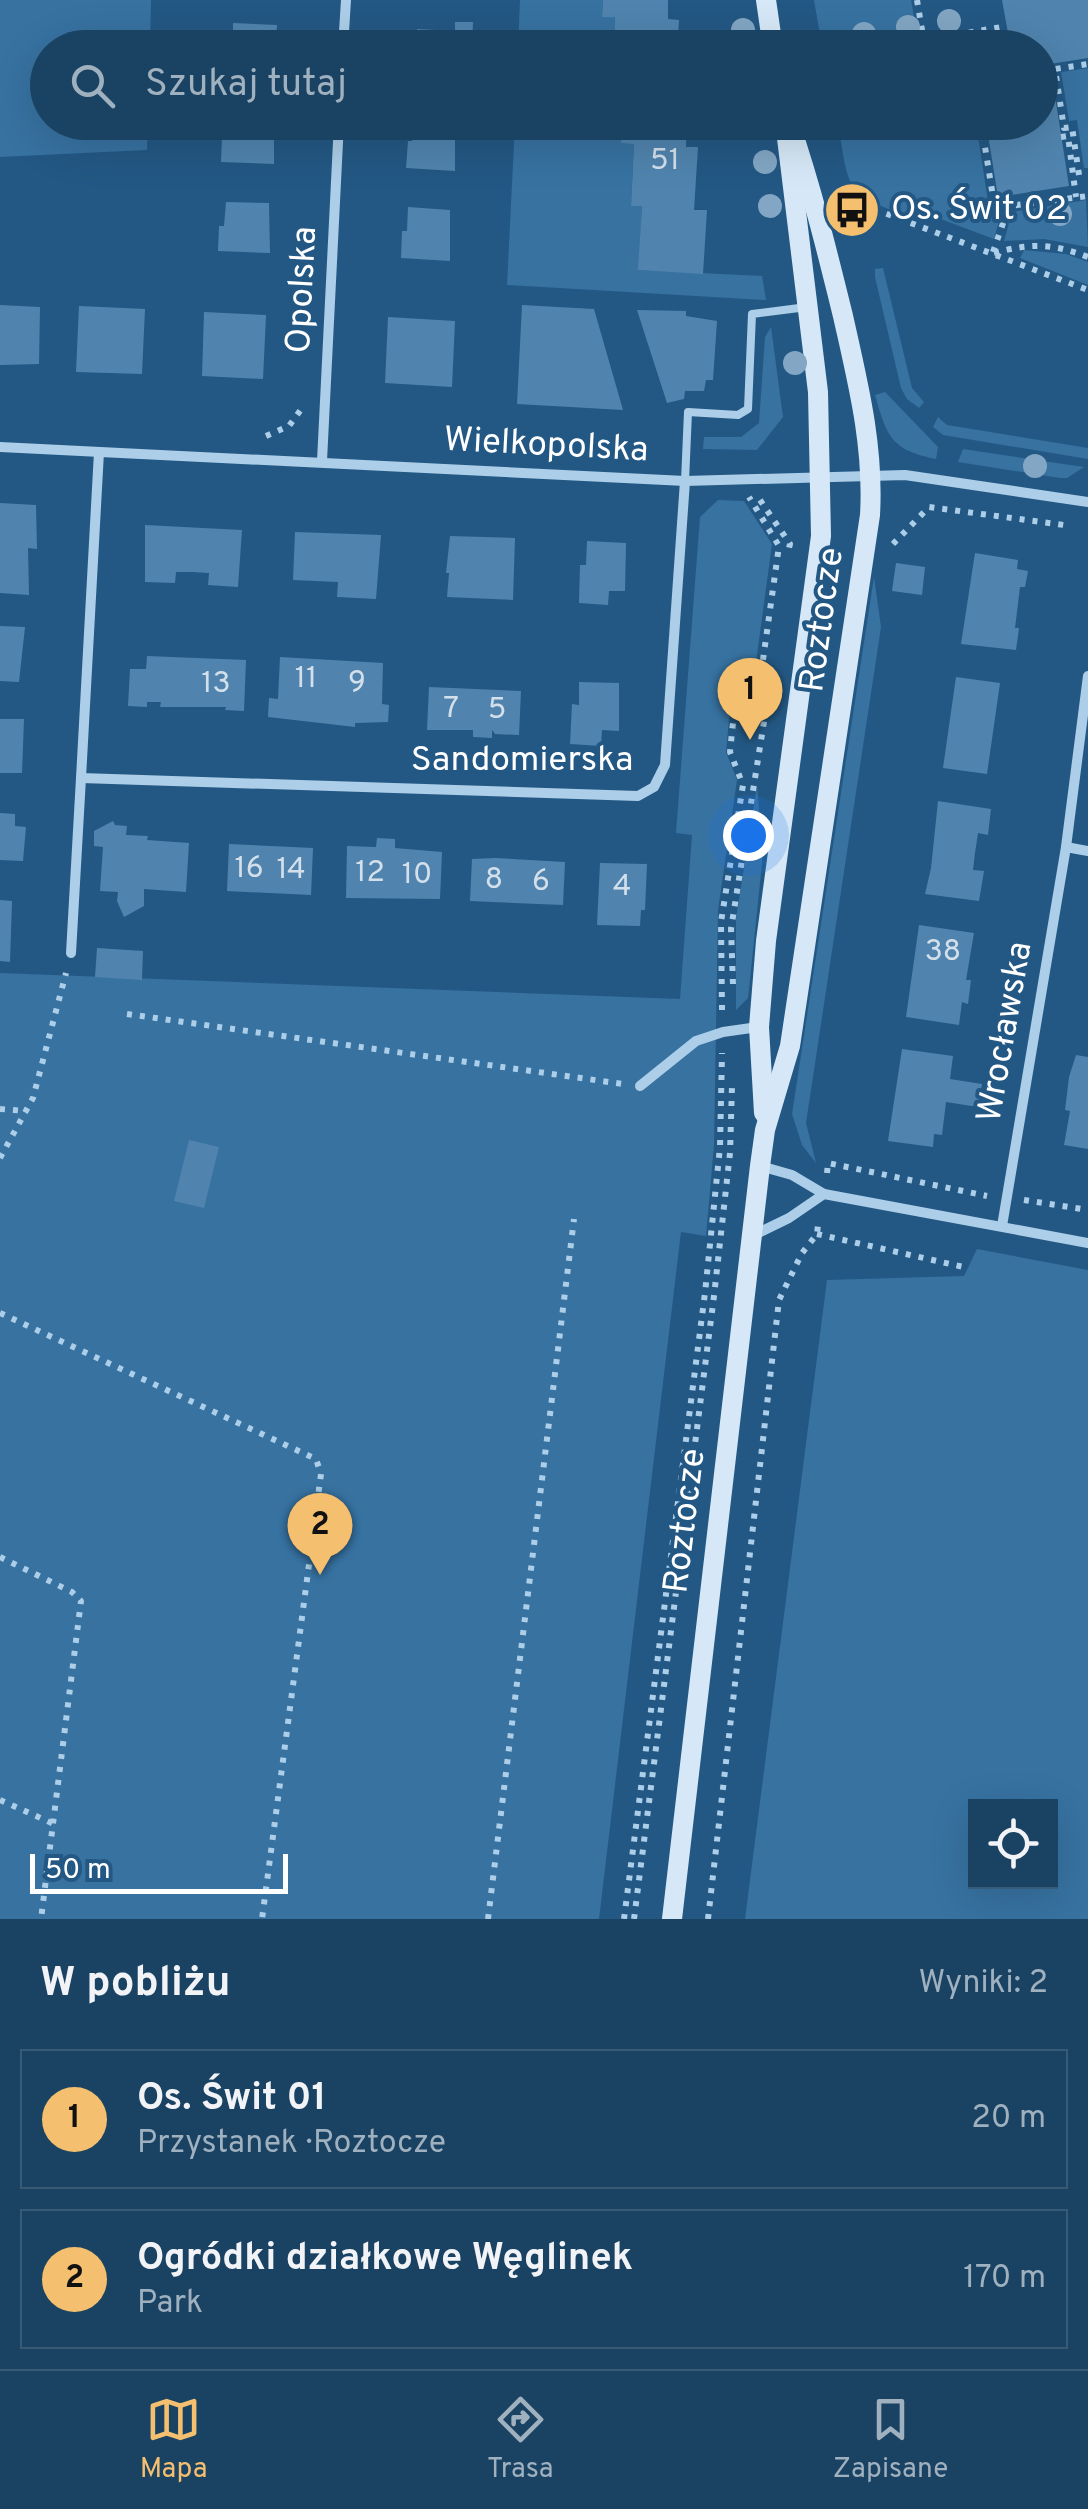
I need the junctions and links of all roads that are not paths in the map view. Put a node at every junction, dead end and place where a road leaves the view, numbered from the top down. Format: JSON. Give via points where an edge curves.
{"nodes":[{"id":1,"x":346,"y":0,"type":"edge"},
{"id":2,"x":766,"y":0,"type":"edge"},
{"id":3,"x":344,"y":30,"type":"edge"},
{"id":4,"x":770,"y":30,"type":"edge"},
{"id":5,"x":338,"y":140,"type":"edge"},
{"id":6,"x":789,"y":140,"type":"edge"},
{"id":7,"x":793,"y":140,"type":"edge"},
{"id":8,"x":808,"y":306,"type":"junction"},
{"id":9,"x":0,"y":448,"type":"edge"},
{"id":10,"x":98,"y":452,"type":"junction"},
{"id":11,"x":322,"y":460,"type":"junction"},
{"id":12,"x":870,"y":474,"type":"junction"},
{"id":13,"x":821,"y":478,"type":"junction"},
{"id":14,"x":685,"y":480,"type":"junction"},
{"id":15,"x":1088,"y":502,"type":"edge"},
{"id":16,"x":1088,"y":676,"type":"edge"},
{"id":17,"x":80,"y":778,"type":"junction"},
{"id":18,"x":1066,"y":847,"type":"junction"},
{"id":19,"x":1088,"y":850,"type":"edge"},
{"id":20,"x":71,"y":953,"type":"road end"},
{"id":21,"x":759,"y":1027,"type":"junction"},
{"id":22,"x":640,"y":1086,"type":"road end"},
{"id":23,"x":766,"y":1130,"type":"junction"},
{"id":24,"x":760,"y":1166,"type":"junction"},
{"id":25,"x":824,"y":1194,"type":"junction"},
{"id":26,"x":1002,"y":1226,"type":"junction"},
{"id":27,"x":752,"y":1236,"type":"junction"},
{"id":28,"x":1088,"y":1243,"type":"edge"},
{"id":29,"x":672,"y":1919,"type":"edge"}],
"edges":[{"from":1,"to":3,"type":"street"},
{"from":2,"to":4,"type":"street"},
{"from":5,"to":11,"type":"street","name":"Opolska"},
{"from":6,"to":8,"type":"street","name":"Roztocze"},
{"from":7,"to":12,"type":"street","name":"Roztocze","via":[[855,368]]},
{"from":8,"to":13,"type":"street","name":"Roztocze"},
{"from":8,"to":14,"type":"lane","via":[[752,314],[748,409],[738,415],[688,412]]},
{"from":9,"to":10,"type":"street","name":"Wielkopolska"},
{"from":10,"to":11,"type":"street","name":"Wielkopolska"},
{"from":10,"to":17,"type":"street"},
{"from":11,"to":14,"type":"street","name":"Wielkopolska"},
{"from":12,"to":13,"type":"street","name":"Wielkopolska"},
{"from":12,"to":15,"type":"street","name":"Wielkopolska"},
{"from":12,"to":23,"type":"street","name":"Roztocze","via":[[869,534],[790,1046]]},
{"from":13,"to":14,"type":"street","name":"Wielkopolska"},
{"from":13,"to":21,"type":"street","name":"Roztocze","via":[[819,558],[774,867]]},
{"from":14,"to":17,"type":"street","name":"Sandomierska","via":[[665,765],[654,786],[638,796]]},
{"from":16,"to":18,"type":"street","name":"Wrocławska"},
{"from":17,"to":20,"type":"street"},
{"from":18,"to":19,"type":"street"},
{"from":18,"to":26,"type":"street","name":"Wrocławska"},
{"from":21,"to":22,"type":"street","via":[[696,1042]]},
{"from":21,"to":23,"type":"street","name":"Roztocze"},
{"from":23,"to":24,"type":"street","name":"Roztocze"},
{"from":24,"to":25,"type":"street"},
{"from":24,"to":27,"type":"street","name":"Roztocze"},
{"from":25,"to":26,"type":"street"},
{"from":25,"to":27,"type":"street"},
{"from":26,"to":28,"type":"street"},
{"from":27,"to":29,"type":"street","name":"Roztocze"}]}
